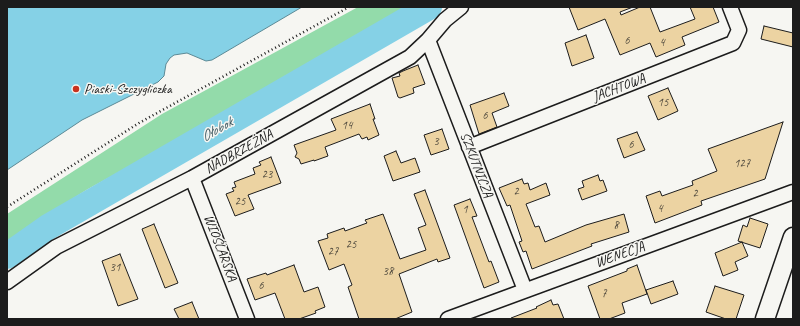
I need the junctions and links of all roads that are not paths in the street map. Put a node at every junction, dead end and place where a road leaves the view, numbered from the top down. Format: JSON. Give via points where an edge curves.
{"nodes":[{"id":1,"x":461,"y":7,"type":"edge"},
{"id":2,"x":730,"y":7,"type":"edge"},
{"id":3,"x":428,"y":40,"type":"junction"},
{"id":4,"x":469,"y":147,"type":"junction"},
{"id":5,"x":192,"y":178,"type":"junction"},
{"id":6,"x":793,"y":192,"type":"edge"},
{"id":7,"x":793,"y":237,"type":"edge"},
{"id":8,"x":7,"y":282,"type":"edge"},
{"id":9,"x":525,"y":290,"type":"junction"},
{"id":10,"x":247,"y":319,"type":"edge"},
{"id":11,"x":448,"y":319,"type":"edge"},
{"id":12,"x":765,"y":319,"type":"edge"}],
"edges":[{"from":1,"to":3,"type":"street","name":"NADBRZEŻNA","via":[[445,20]]},
{"from":2,"to":4,"type":"street","name":"JACHTOWA","via":[[739,30],[733,43]]},
{"from":3,"to":4,"type":"street","name":"SZKUTNICZA"},
{"from":3,"to":5,"type":"street","name":"NADBRZEŻNA","via":[[410,57]]},
{"from":4,"to":9,"type":"street","name":"SZKUTNICZA"},
{"from":5,"to":8,"type":"street","name":"NADBRZEŻNA","via":[[56,246]]},
{"from":5,"to":10,"type":"street","name":"WIOŚLARSKA"},
{"from":6,"to":9,"type":"street","name":"WENECJA"},
{"from":7,"to":12,"type":"street"},
{"from":9,"to":11,"type":"street","name":"WENECJA"}]}
